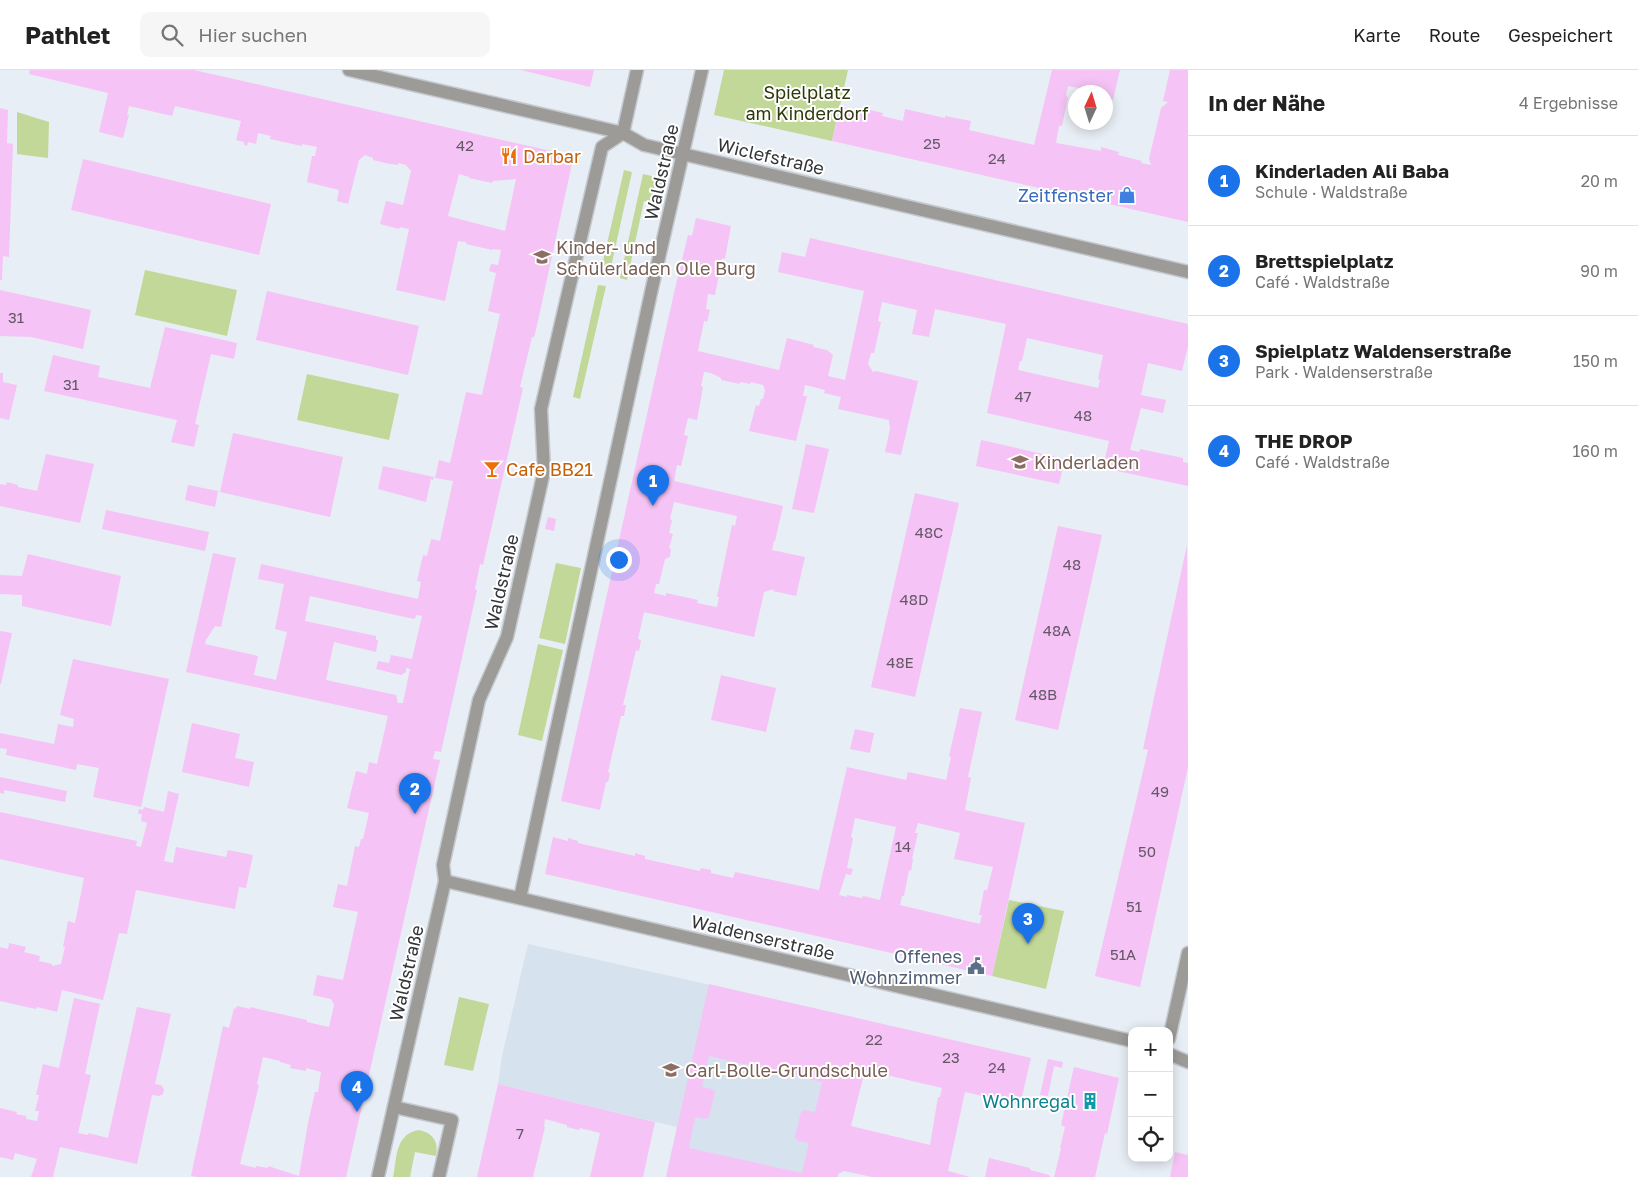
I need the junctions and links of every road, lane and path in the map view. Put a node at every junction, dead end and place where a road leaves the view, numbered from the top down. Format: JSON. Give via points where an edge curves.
{"nodes":[{"id":1,"x":349,"y":70,"type":"edge"},
{"id":2,"x":637,"y":70,"type":"edge"},
{"id":3,"x":702,"y":70,"type":"edge"},
{"id":4,"x":623,"y":133,"type":"junction"},
{"id":5,"x":682,"y":154,"type":"junction"},
{"id":6,"x":1188,"y":272,"type":"edge"},
{"id":7,"x":445,"y":881,"type":"junction"},
{"id":8,"x":520,"y":898,"type":"junction"},
{"id":9,"x":1188,"y":954,"type":"edge"},
{"id":10,"x":1172,"y":1027,"type":"edge"},
{"id":11,"x":1128,"y":1040,"type":"edge"},
{"id":12,"x":1173,"y":1056,"type":"edge"},
{"id":13,"x":1188,"y":1062,"type":"edge"},
{"id":14,"x":394,"y":1107,"type":"junction"},
{"id":15,"x":378,"y":1177,"type":"edge"},
{"id":16,"x":439,"y":1177,"type":"edge"}],
"edges":[{"from":1,"to":4,"type":"street","name":"Wiclefstraße"},
{"from":2,"to":4,"type":"street"},
{"from":3,"to":5,"type":"street","name":"Waldstraße"},
{"from":4,"to":5,"type":"street","name":"Wiclefstraße","via":[[644,145]]},
{"from":4,"to":7,"type":"street","name":"Waldstraße","via":[[602,147],[582,231],[541,409],[544,471],[507,636],[479,700],[442,865]]},
{"from":5,"to":6,"type":"street","name":"Wiclefstraße"},
{"from":5,"to":8,"type":"street","name":"Waldstraße"},
{"from":7,"to":8,"type":"street","name":"Waldenserstraße"},
{"from":7,"to":14,"type":"street","name":"Waldstraße"},
{"from":8,"to":11,"type":"street","name":"Waldenserstraße"},
{"from":9,"to":10,"type":"street"},
{"from":12,"to":13,"type":"street"},
{"from":14,"to":15,"type":"street","name":"Waldstraße"},
{"from":14,"to":16,"type":"street","via":[[452,1120]]}]}
